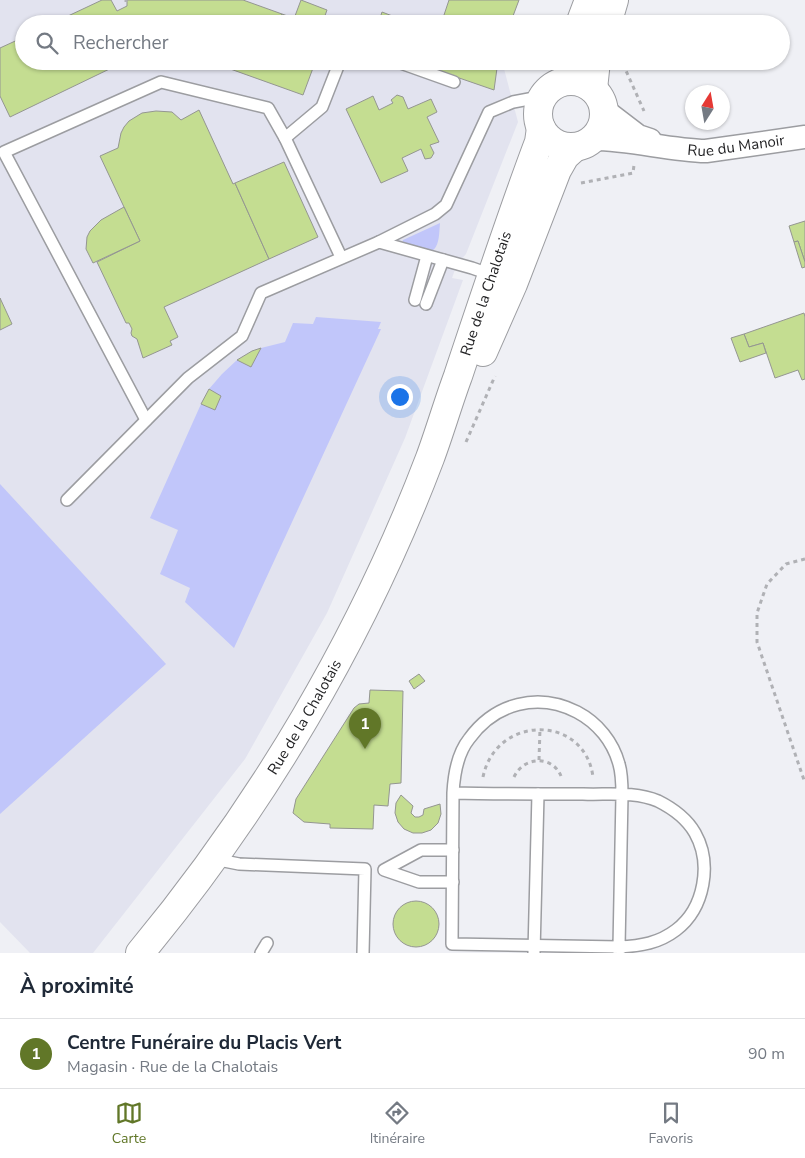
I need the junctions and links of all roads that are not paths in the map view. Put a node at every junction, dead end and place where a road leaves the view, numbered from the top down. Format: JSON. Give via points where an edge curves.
{"nodes":[{"id":1,"x":589,"y":0,"type":"edge"},
{"id":2,"x":614,"y":0,"type":"edge"},
{"id":3,"x":583,"y":15,"type":"edge"},
{"id":4,"x":610,"y":15,"type":"edge"},
{"id":5,"x":336,"y":70,"type":"edge"},
{"id":6,"x":420,"y":70,"type":"edge"},
{"id":7,"x":555,"y":70,"type":"edge"},
{"id":8,"x":560,"y":70,"type":"edge"},
{"id":9,"x":597,"y":70,"type":"edge"},
{"id":10,"x":454,"y":82,"type":"dead end"},
{"id":11,"x":599,"y":100,"type":"junction"},
{"id":12,"x":540,"y":117,"type":"junction"},
{"id":13,"x":805,"y":137,"type":"edge"},
{"id":14,"x":285,"y":138,"type":"junction"},
{"id":15,"x":584,"y":143,"type":"junction"},
{"id":16,"x":667,"y":148,"type":"junction"},
{"id":17,"x":2,"y":150,"type":"edge"},
{"id":18,"x":379,"y":242,"type":"junction"},
{"id":19,"x":427,"y":256,"type":"junction"},
{"id":20,"x":340,"y":257,"type":"junction"},
{"id":21,"x":443,"y":260,"type":"junction"},
{"id":22,"x":492,"y":275,"type":"junction"},
{"id":23,"x":146,"y":420,"type":"junction"},
{"id":24,"x":430,"y":458,"type":"junction"},
{"id":25,"x":67,"y":500,"type":"dead end"},
{"id":26,"x":453,"y":793,"type":"junction"},
{"id":27,"x":538,"y":794,"type":"junction"},
{"id":28,"x":622,"y":795,"type":"junction"},
{"id":29,"x":453,"y":850,"type":"junction"},
{"id":30,"x":214,"y":859,"type":"junction"},
{"id":31,"x":365,"y":869,"type":"junction"},
{"id":32,"x":384,"y":870,"type":"junction"},
{"id":33,"x":453,"y":882,"type":"junction"},
{"id":34,"x":267,"y":942,"type":"dead end"},
{"id":35,"x":452,"y":948,"type":"edge"},
{"id":36,"x":534,"y":949,"type":"edge"},
{"id":37,"x":619,"y":950,"type":"edge"},
{"id":38,"x":140,"y":953,"type":"edge"},
{"id":39,"x":261,"y":953,"type":"edge"},
{"id":40,"x":363,"y":953,"type":"edge"}],
"edges":[{"from":1,"to":3,"type":"main road"},
{"from":2,"to":4,"type":"main road"},
{"from":5,"to":14,"type":"lane","via":[[322,106]]},
{"from":6,"to":10,"type":"lane"},
{"from":7,"to":12,"type":"main road","via":[[551,87],[543,95]]},
{"from":8,"to":11,"type":"main road","via":[[572,80],[584,83]]},
{"from":9,"to":11,"type":"main road"},
{"from":11,"to":15,"type":"main road","name":"Rue de la Chalotais","via":[[604,121],[600,131]]},
{"from":11,"to":16,"type":"street","name":"Rue du Manoir","via":[[638,136]]},
{"from":12,"to":15,"type":"main road","via":[[547,137],[555,143],[565,146]]},
{"from":12,"to":18,"type":"lane","via":[[529,99],[489,112],[446,205],[435,214]]},
{"from":12,"to":22,"type":"main road","name":"Rue de la Chalotais","via":[[539,142]]},
{"from":13,"to":16,"type":"street","name":"Rue du Manoir","via":[[721,150]]},
{"from":14,"to":17,"type":"lane","via":[[268,108],[160,82]]},
{"from":14,"to":20,"type":"lane"},
{"from":15,"to":16,"type":"street","name":"Rue du Manoir","via":[[607,139]]},
{"from":15,"to":24,"type":"main road","name":"Rue de la Chalotais","via":[[565,156],[557,170],[510,292],[470,381]]},
{"from":17,"to":23,"type":"lane"},
{"from":18,"to":19,"type":"lane"},
{"from":18,"to":20,"type":"lane"},
{"from":19,"to":21,"type":"lane"},
{"from":19,"to":21,"type":"lane","via":[[421,302]]},
{"from":20,"to":23,"type":"lane","via":[[261,294],[242,336],[188,378]]},
{"from":21,"to":22,"type":"lane"},
{"from":22,"to":24,"type":"main road","name":"Rue de la Chalotais"},
{"from":23,"to":25,"type":"lane"},
{"from":24,"to":30,"type":"main road","name":"Rue de la Chalotais","via":[[387,561],[346,644],[301,724]]},
{"from":26,"to":27,"type":"lane"},
{"from":26,"to":28,"type":"lane","via":[[458,760],[468,739],[497,713],[534,701],[558,704],[585,716],[594,724],[615,753],[622,779]]},
{"from":26,"to":29,"type":"lane"},
{"from":27,"to":28,"type":"lane"},
{"from":27,"to":36,"type":"lane"},
{"from":28,"to":37,"type":"lane"},
{"from":28,"to":37,"type":"lane","via":[[640,795],[658,801],[686,821],[701,846],[704,874],[698,903],[678,929],[660,940]]},
{"from":29,"to":32,"type":"lane","via":[[421,850]]},
{"from":29,"to":33,"type":"lane"},
{"from":30,"to":31,"type":"lane","via":[[238,864]]},
{"from":30,"to":38,"type":"main road","name":"Rue de la Chalotais"},
{"from":31,"to":32,"type":"lane"},
{"from":31,"to":40,"type":"lane"},
{"from":32,"to":33,"type":"lane","via":[[419,882]]},
{"from":33,"to":35,"type":"lane"},
{"from":34,"to":39,"type":"lane"},
{"from":35,"to":36,"type":"lane"},
{"from":36,"to":37,"type":"lane"}]}
